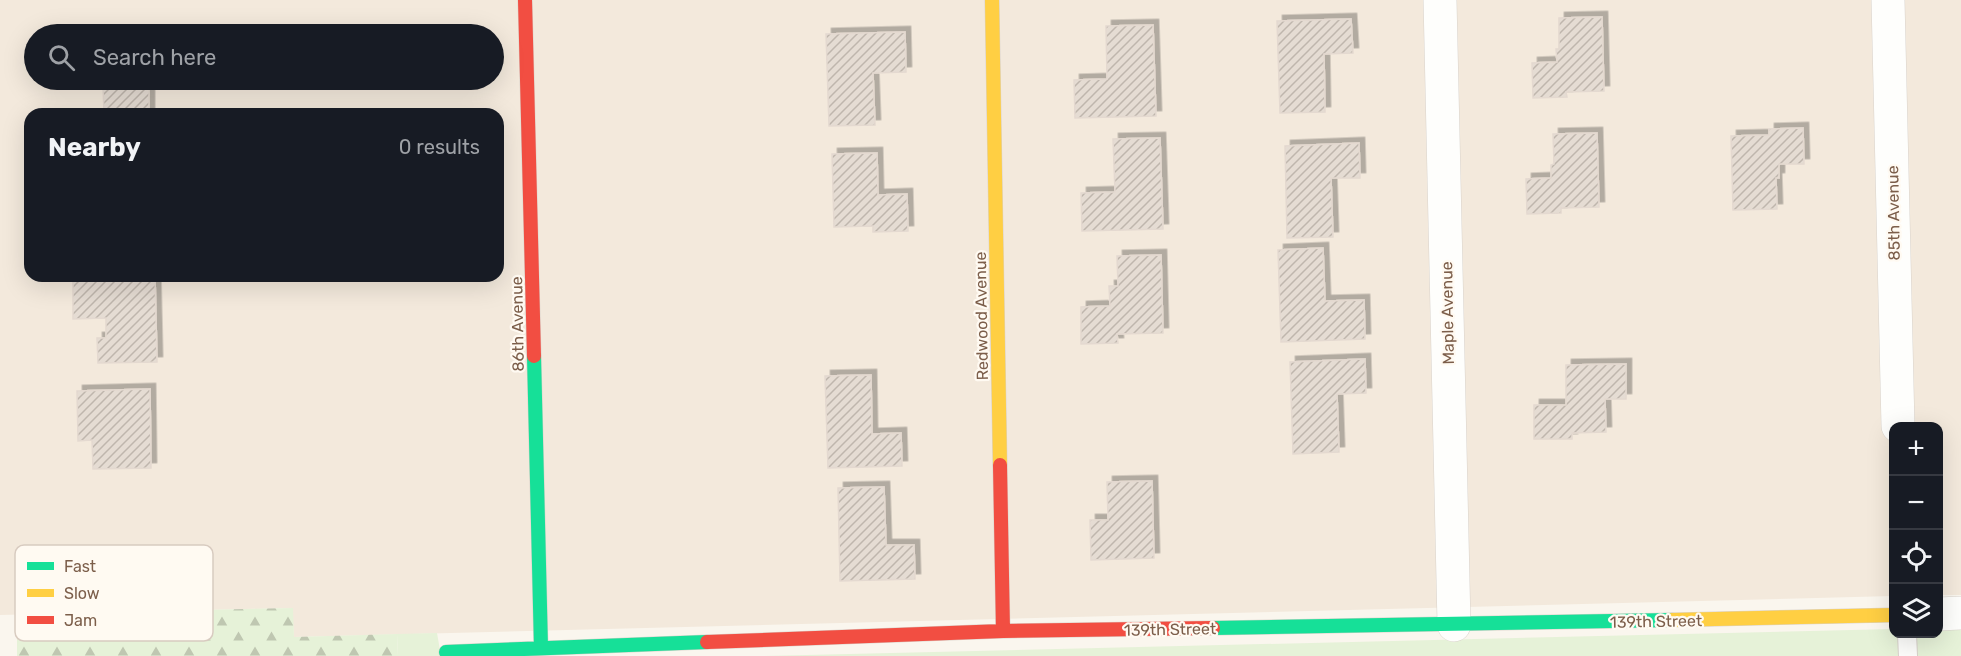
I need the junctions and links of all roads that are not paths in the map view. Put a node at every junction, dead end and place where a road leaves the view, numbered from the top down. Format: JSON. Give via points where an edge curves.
{"nodes":[{"id":1,"x":525,"y":0,"type":"edge"},
{"id":2,"x":992,"y":0,"type":"edge"},
{"id":3,"x":1440,"y":0,"type":"edge"},
{"id":4,"x":1888,"y":0,"type":"edge"},
{"id":5,"x":1898,"y":422,"type":"edge"},
{"id":6,"x":1961,"y":613,"type":"edge"},
{"id":7,"x":1943,"y":614,"type":"edge"},
{"id":8,"x":1889,"y":615,"type":"edge"},
{"id":9,"x":1454,"y":625,"type":"junction"},
{"id":10,"x":1003,"y":631,"type":"junction"},
{"id":11,"x":1907,"y":638,"type":"edge"},
{"id":12,"x":541,"y":648,"type":"junction"},
{"id":13,"x":446,"y":652,"type":"dead end"},
{"id":14,"x":1908,"y":656,"type":"edge"}],
"edges":[{"from":1,"to":12,"type":"street","name":"86th Avenue"},
{"from":2,"to":10,"type":"street","name":"Redwood Avenue"},
{"from":3,"to":9,"type":"street","name":"Maple Avenue"},
{"from":4,"to":5,"type":"street","name":"85th Avenue"},
{"from":6,"to":7,"type":"street"},
{"from":8,"to":9,"type":"street","name":"139th Street"},
{"from":9,"to":10,"type":"street","name":"139th Street"},
{"from":10,"to":12,"type":"street","name":"139th Street"},
{"from":11,"to":14,"type":"lane"},
{"from":12,"to":13,"type":"street","name":"139th Street"}]}
